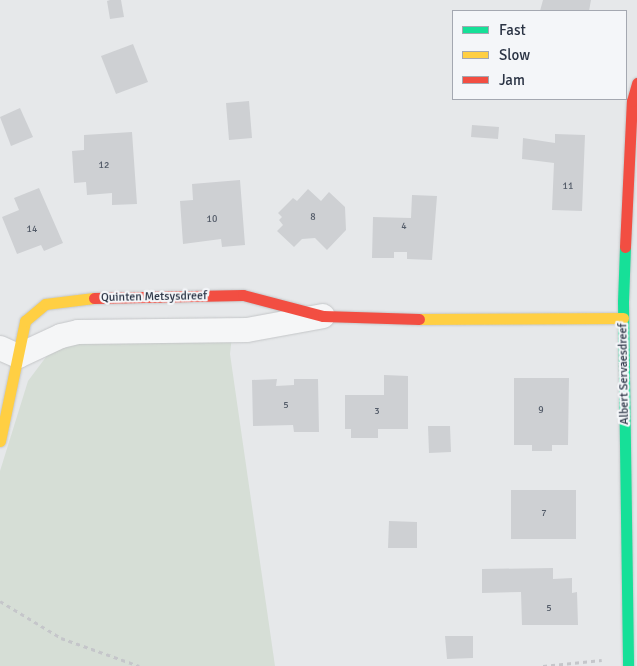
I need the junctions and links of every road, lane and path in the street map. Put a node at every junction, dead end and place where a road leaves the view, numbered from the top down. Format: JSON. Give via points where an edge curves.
{"nodes":[{"id":1,"x":637,"y":83,"type":"edge"},
{"id":2,"x":323,"y":316,"type":"junction"},
{"id":3,"x":623,"y":318,"type":"junction"},
{"id":4,"x":9,"y":352,"type":"edge"},
{"id":5,"x":0,"y":441,"type":"edge"},
{"id":6,"x":0,"y":601,"type":"edge"},
{"id":7,"x":628,"y":661,"type":"edge"},
{"id":8,"x":139,"y":666,"type":"edge"},
{"id":9,"x":543,"y":666,"type":"edge"}],
"edges":[{"from":1,"to":3,"type":"street","name":"Albert Servaesdreef","via":[[632,102]]},
{"from":2,"to":3,"type":"street","name":"Quinten Metsysdreef","via":[[362,320]]},
{"from":2,"to":4,"type":"street","name":"Quinten Metsysdreef","via":[[247,330],[78,332]]},
{"from":2,"to":4,"type":"street","name":"Quinten Metsysdreef","via":[[243,295],[80,298],[45,304],[25,321]]},
{"from":3,"to":7,"type":"street","name":"Albert Servaesdreef"},
{"from":4,"to":5,"type":"street","name":"Quinten Metsysdreef"},
{"from":6,"to":8,"type":"path","via":[[61,638]]},
{"from":7,"to":9,"type":"path"}]}
